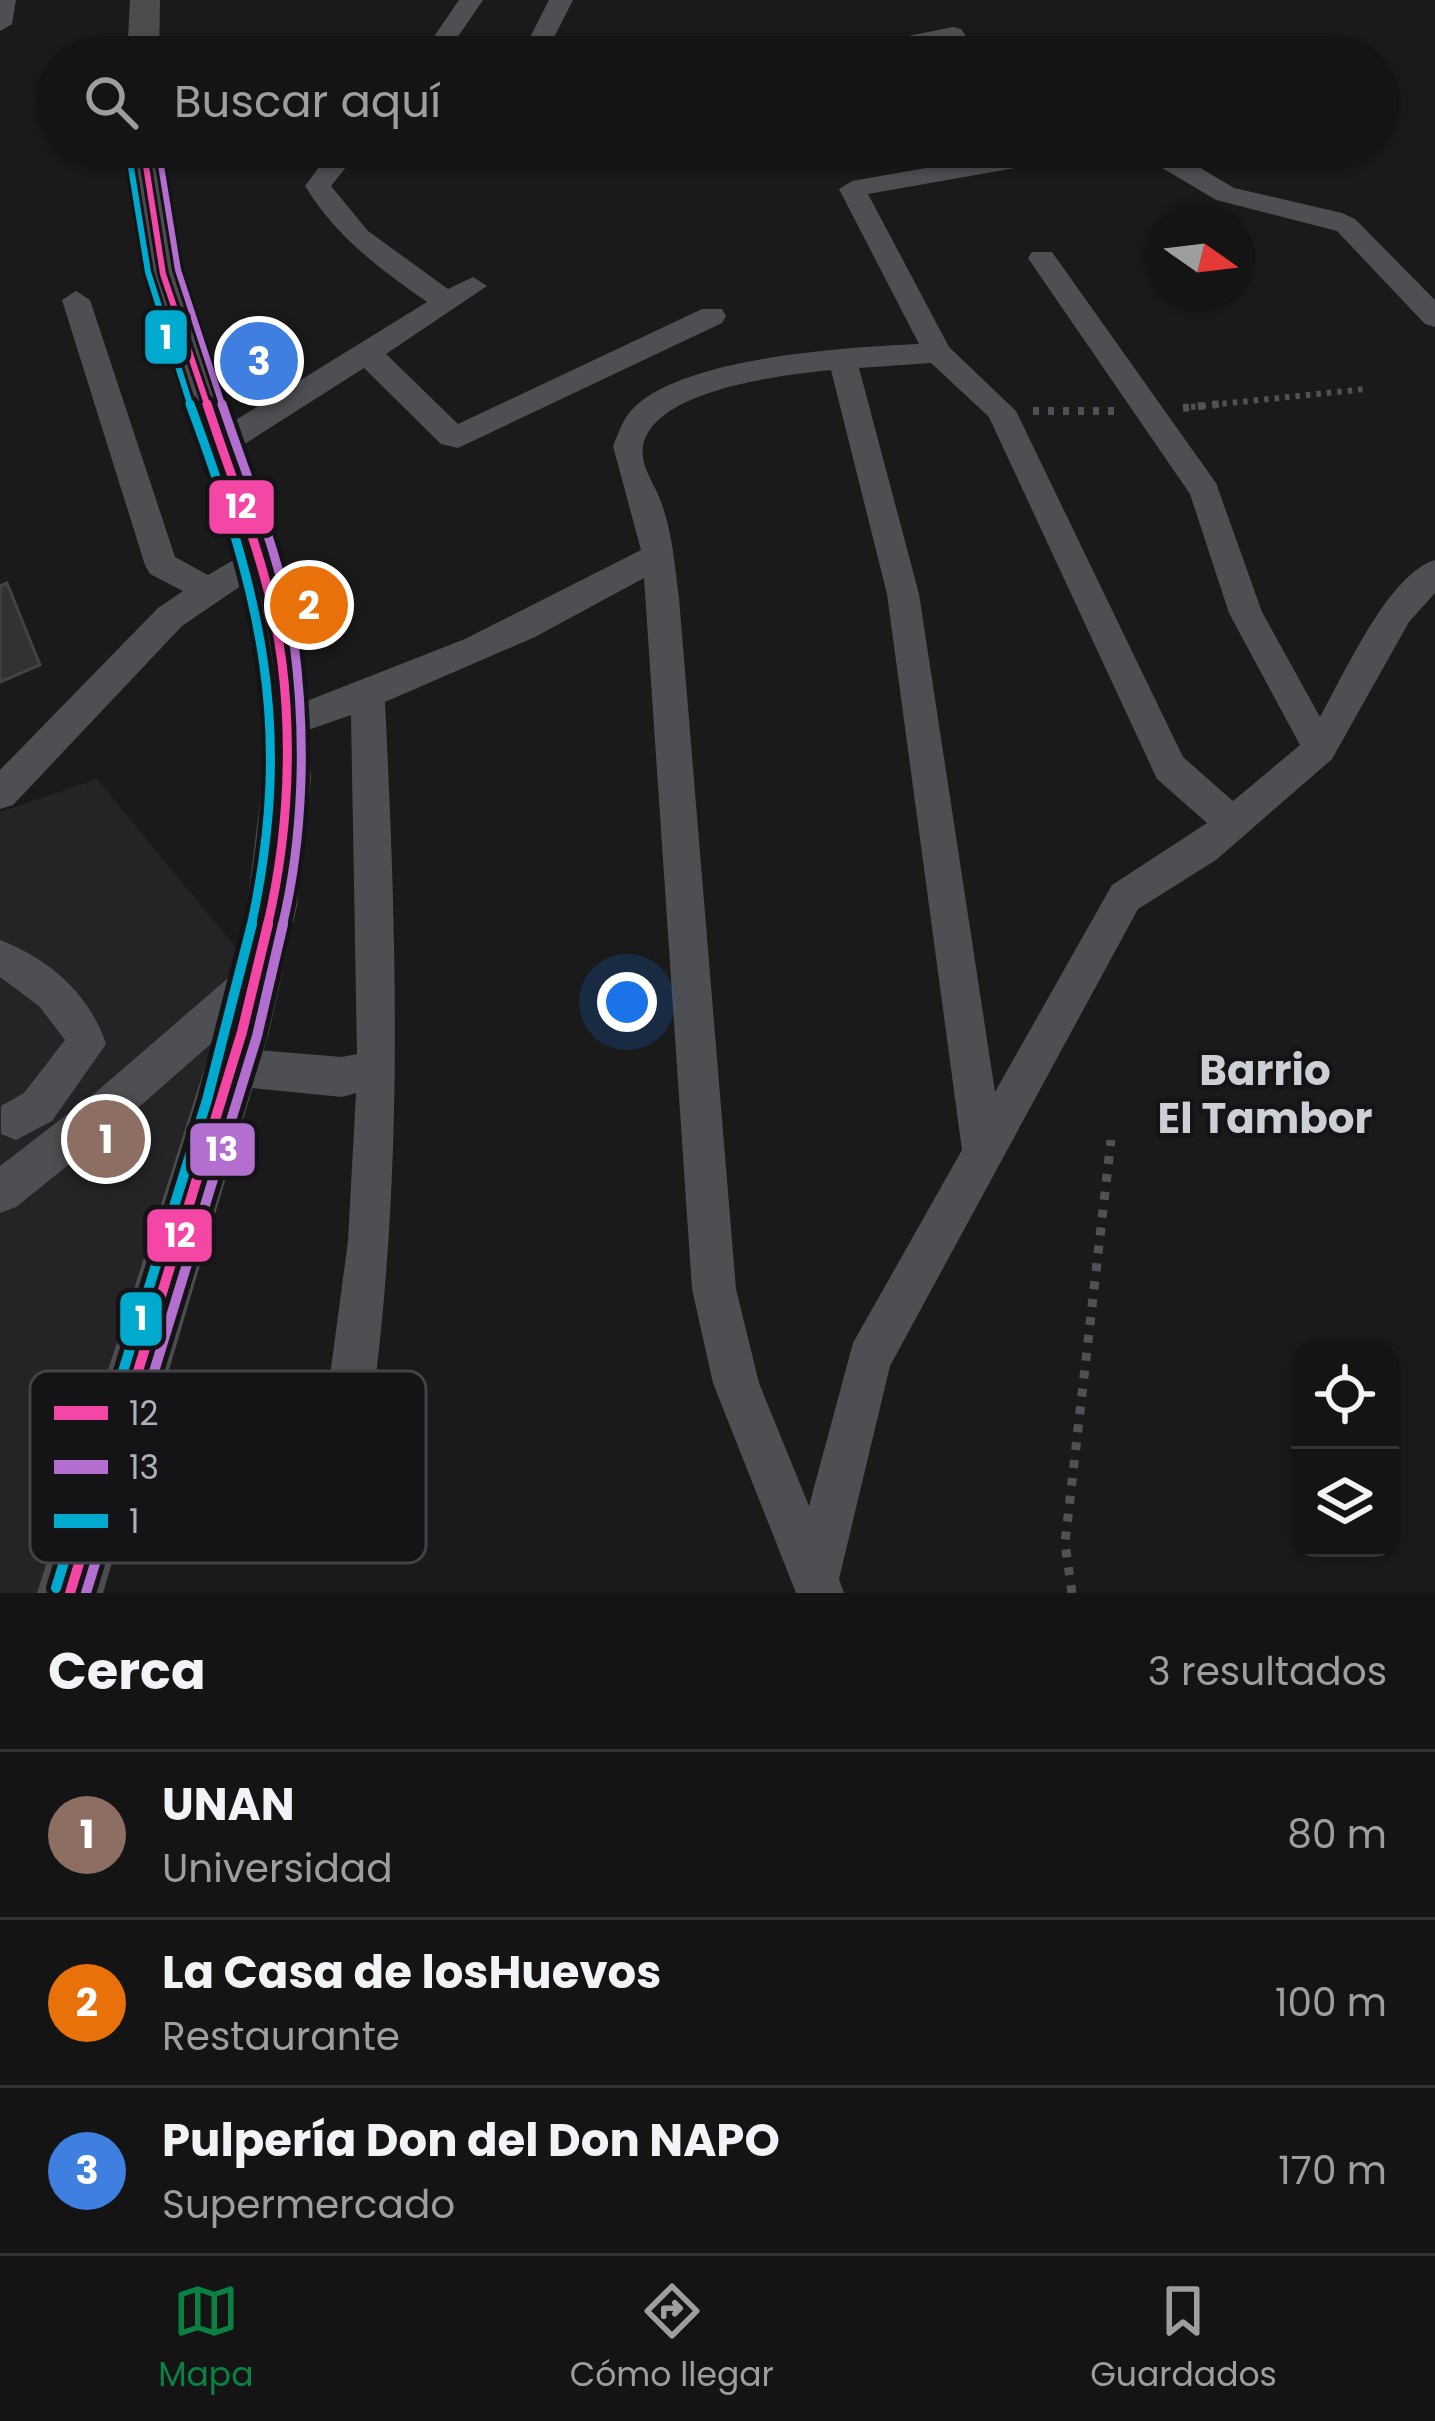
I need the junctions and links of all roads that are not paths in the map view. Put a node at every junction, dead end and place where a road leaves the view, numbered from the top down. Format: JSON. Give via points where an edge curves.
{"nodes":[{"id":1,"x":4,"y":0,"type":"edge"},
{"id":2,"x":145,"y":0,"type":"edge"},
{"id":3,"x":471,"y":0,"type":"edge"},
{"id":4,"x":561,"y":0,"type":"edge"},
{"id":5,"x":0,"y":24,"type":"edge"},
{"id":6,"x":144,"y":36,"type":"edge"},
{"id":7,"x":446,"y":36,"type":"edge"},
{"id":8,"x":543,"y":36,"type":"edge"},
{"id":9,"x":912,"y":36,"type":"edge"},
{"id":10,"x":957,"y":36,"type":"edge"},
{"id":11,"x":144,"y":168,"type":"edge"},
{"id":12,"x":328,"y":168,"type":"edge"},
{"id":13,"x":953,"y":168,"type":"edge"},
{"id":14,"x":1178,"y":168,"type":"edge"},
{"id":15,"x":1042,"y":258,"type":"dead end"},
{"id":16,"x":473,"y":286,"type":"dead end"},
{"id":17,"x":76,"y":300,"type":"dead end"},
{"id":18,"x":448,"y":303,"type":"junction"},
{"id":19,"x":712,"y":316,"type":"dead end"},
{"id":20,"x":1435,"y":317,"type":"edge"},
{"id":21,"x":367,"y":353,"type":"junction"},
{"id":22,"x":634,"y":353,"type":"junction"},
{"id":23,"x":938,"y":353,"type":"junction"},
{"id":24,"x":842,"y":358,"type":"junction"},
{"id":25,"x":686,"y":390,"type":"junction"},
{"id":26,"x":221,"y":444,"type":"junction"},
{"id":27,"x":657,"y":556,"type":"junction"},
{"id":28,"x":256,"y":559,"type":"junction"},
{"id":29,"x":1435,"y":572,"type":"edge"},
{"id":30,"x":209,"y":590,"type":"junction"},
{"id":31,"x":368,"y":697,"type":"junction"},
{"id":32,"x":288,"y":723,"type":"junction"},
{"id":33,"x":1320,"y":749,"type":"junction"},
{"id":34,"x":0,"y":794,"type":"edge"},
{"id":35,"x":1233,"y":823,"type":"junction"},
{"id":36,"x":0,"y":958,"type":"edge"},
{"id":37,"x":259,"y":976,"type":"junction"},
{"id":38,"x":232,"y":1067,"type":"junction"},
{"id":39,"x":376,"y":1068,"type":"junction"},
{"id":40,"x":8,"y":1113,"type":"edge"},
{"id":41,"x":982,"y":1150,"type":"junction"},
{"id":42,"x":54,"y":1151,"type":"junction"},
{"id":43,"x":1,"y":1192,"type":"edge"},
{"id":44,"x":142,"y":1371,"type":"edge"},
{"id":45,"x":355,"y":1371,"type":"edge"},
{"id":46,"x":80,"y":1563,"type":"edge"},
{"id":47,"x":818,"y":1584,"type":"edge"},
{"id":48,"x":70,"y":1593,"type":"edge"}],
"edges":[{"from":1,"to":5,"type":"street"},
{"from":2,"to":6,"type":"main road"},
{"from":3,"to":7,"type":"street"},
{"from":4,"to":8,"type":"street"},
{"from":9,"to":10,"type":"street","via":[[951,25]]},
{"from":11,"to":26,"type":"main road","via":[[169,295]]},
{"from":12,"to":18,"type":"street","via":[[318,186],[352,233]]},
{"from":13,"to":23,"type":"street","via":[[852,189]]},
{"from":14,"to":20,"type":"street","via":[[1226,194],[1346,225]]},
{"from":15,"to":33,"type":"street","via":[[1205,491],[1246,613]]},
{"from":16,"to":18,"type":"street"},
{"from":17,"to":30,"type":"street","via":[[160,566]]},
{"from":18,"to":21,"type":"street"},
{"from":19,"to":22,"type":"street"},
{"from":21,"to":22,"type":"street","via":[[458,437]]},
{"from":21,"to":26,"type":"street"},
{"from":22,"to":25,"type":"street"},
{"from":23,"to":24,"type":"street"},
{"from":23,"to":35,"type":"street","via":[[1000,411],[1170,768]]},
{"from":24,"to":25,"type":"street","via":[[761,368]]},
{"from":24,"to":41,"type":"street","via":[[903,594]]},
{"from":25,"to":27,"type":"street","via":[[641,418],[628,445]]},
{"from":26,"to":28,"type":"main road"},
{"from":27,"to":31,"type":"street"},
{"from":27,"to":47,"type":"street","via":[[714,1289],[736,1383]]},
{"from":28,"to":30,"type":"street"},
{"from":28,"to":32,"type":"main road"},
{"from":29,"to":33,"type":"street","via":[[1397,613]]},
{"from":30,"to":34,"type":"street","via":[[170,617]]},
{"from":31,"to":32,"type":"street"},
{"from":31,"to":39,"type":"street"},
{"from":32,"to":37,"type":"main road","via":[[285,839]]},
{"from":33,"to":35,"type":"street"},
{"from":35,"to":41,"type":"street","via":[[1125,897]]},
{"from":36,"to":40,"type":"street","via":[[83,1027],[86,1044],[38,1107]]},
{"from":37,"to":38,"type":"main road"},
{"from":37,"to":42,"type":"street"},
{"from":38,"to":39,"type":"street","via":[[342,1077]]},
{"from":38,"to":44,"type":"main road"},
{"from":39,"to":45,"type":"street","via":[[366,1303]]},
{"from":40,"to":42,"type":"street"},
{"from":41,"to":47,"type":"street","via":[[868,1358]]},
{"from":42,"to":43,"type":"street"},
{"from":46,"to":48,"type":"main road"}]}
